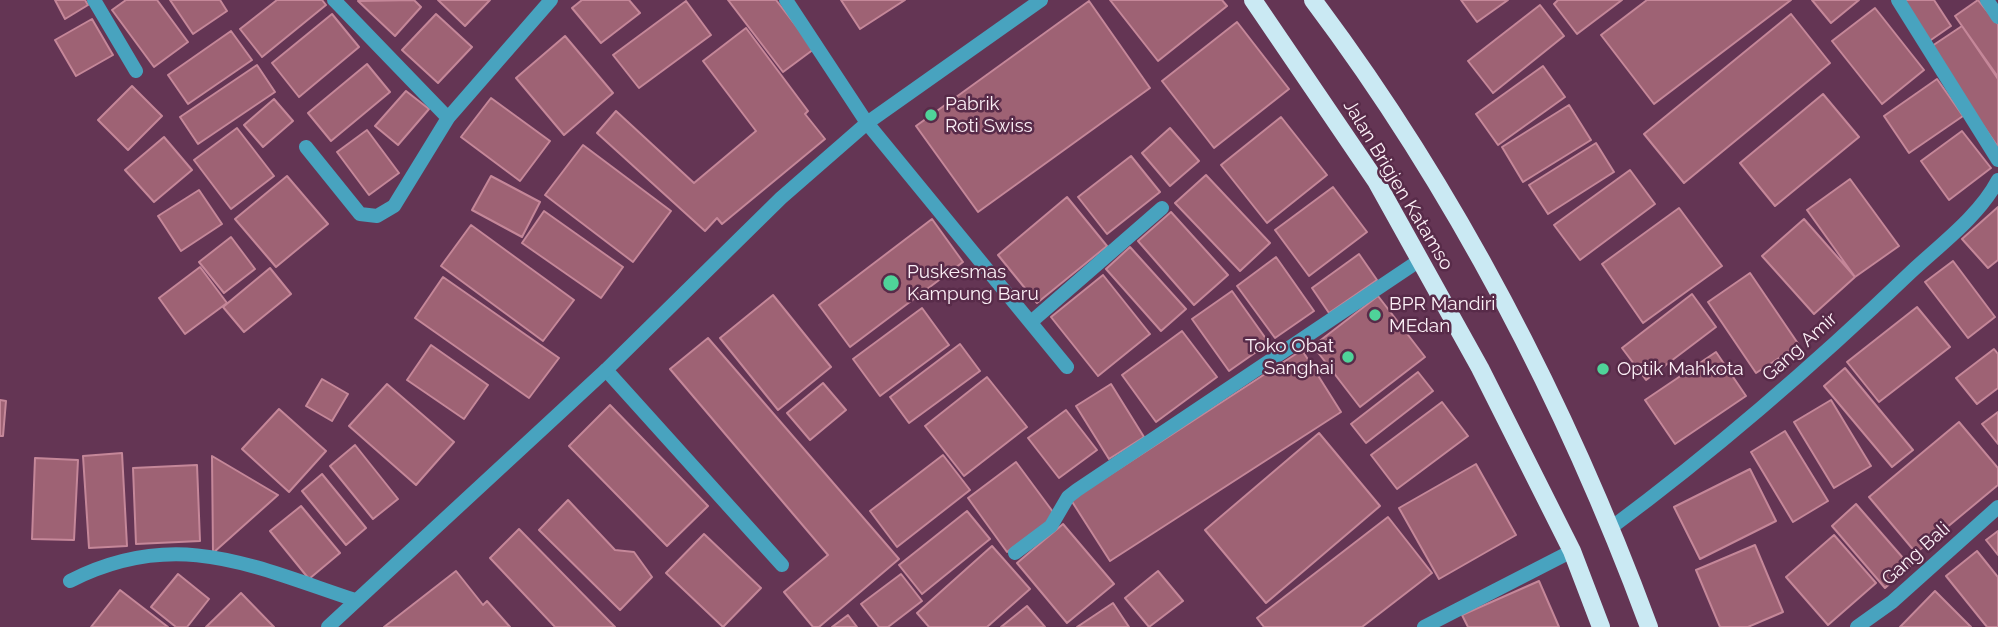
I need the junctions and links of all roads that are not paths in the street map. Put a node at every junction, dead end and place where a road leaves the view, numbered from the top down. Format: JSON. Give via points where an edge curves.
{"nodes":[{"id":1,"x":94,"y":0,"type":"edge"},
{"id":2,"x":334,"y":0,"type":"edge"},
{"id":3,"x":551,"y":0,"type":"edge"},
{"id":4,"x":786,"y":0,"type":"edge"},
{"id":5,"x":1041,"y":0,"type":"edge"},
{"id":6,"x":1253,"y":0,"type":"edge"},
{"id":7,"x":1313,"y":0,"type":"edge"},
{"id":8,"x":1898,"y":0,"type":"edge"},
{"id":9,"x":1987,"y":0,"type":"edge"},
{"id":10,"x":1998,"y":16,"type":"edge"},
{"id":11,"x":136,"y":71,"type":"dead end"},
{"id":12,"x":448,"y":118,"type":"junction"},
{"id":13,"x":867,"y":122,"type":"junction"},
{"id":14,"x":306,"y":147,"type":"dead end"},
{"id":15,"x":1998,"y":160,"type":"edge"},
{"id":16,"x":1998,"y":180,"type":"edge"},
{"id":17,"x":1162,"y":208,"type":"dead end"},
{"id":18,"x":1420,"y":260,"type":"junction"},
{"id":19,"x":1031,"y":322,"type":"junction"},
{"id":20,"x":1067,"y":367,"type":"dead end"},
{"id":21,"x":606,"y":370,"type":"junction"},
{"id":22,"x":1998,"y":507,"type":"edge"},
{"id":23,"x":1612,"y":527,"type":"junction"},
{"id":24,"x":1572,"y":551,"type":"junction"},
{"id":25,"x":1015,"y":553,"type":"dead end"},
{"id":26,"x":782,"y":565,"type":"dead end"},
{"id":27,"x":70,"y":581,"type":"dead end"},
{"id":28,"x":355,"y":600,"type":"junction"},
{"id":29,"x":328,"y":627,"type":"edge"},
{"id":30,"x":1424,"y":627,"type":"edge"},
{"id":31,"x":1601,"y":627,"type":"edge"},
{"id":32,"x":1649,"y":627,"type":"edge"},
{"id":33,"x":1857,"y":627,"type":"edge"}],
"edges":[{"from":1,"to":11,"type":"street"},
{"from":2,"to":12,"type":"street"},
{"from":3,"to":12,"type":"street"},
{"from":4,"to":13,"type":"street"},
{"from":5,"to":13,"type":"street"},
{"from":6,"to":18,"type":"main road","name":"Jalan Brigjen Katamso","via":[[1376,181]]},
{"from":7,"to":23,"type":"main road","name":"Jalan Brigjen Katamso","via":[[1362,67],[1479,259],[1533,357]]},
{"from":8,"to":15,"type":"street"},
{"from":9,"to":10,"type":"street"},
{"from":12,"to":14,"type":"street","via":[[405,191],[394,206],[377,216],[366,217],[355,209]]},
{"from":13,"to":19,"type":"street"},
{"from":13,"to":21,"type":"street","via":[[781,198]]},
{"from":16,"to":23,"type":"street","name":"Gang Amir","via":[[1980,206],[1877,304],[1691,468]]},
{"from":17,"to":19,"type":"street"},
{"from":18,"to":24,"type":"main road","name":"Jalan Brigjen Katamso"},
{"from":18,"to":25,"type":"street","via":[[1077,490],[1051,526]]},
{"from":19,"to":20,"type":"street"},
{"from":21,"to":26,"type":"street"},
{"from":21,"to":28,"type":"street"},
{"from":22,"to":33,"type":"street","name":"Gang Bali","via":[[1892,602]]},
{"from":23,"to":32,"type":"main road","name":"Jalan Brigjen Katamso"},
{"from":24,"to":30,"type":"street"},
{"from":24,"to":31,"type":"main road","name":"Jalan Brigjen Katamso"},
{"from":27,"to":28,"type":"street","via":[[122,559],[186,554],[233,560]]},
{"from":28,"to":29,"type":"street"}]}
